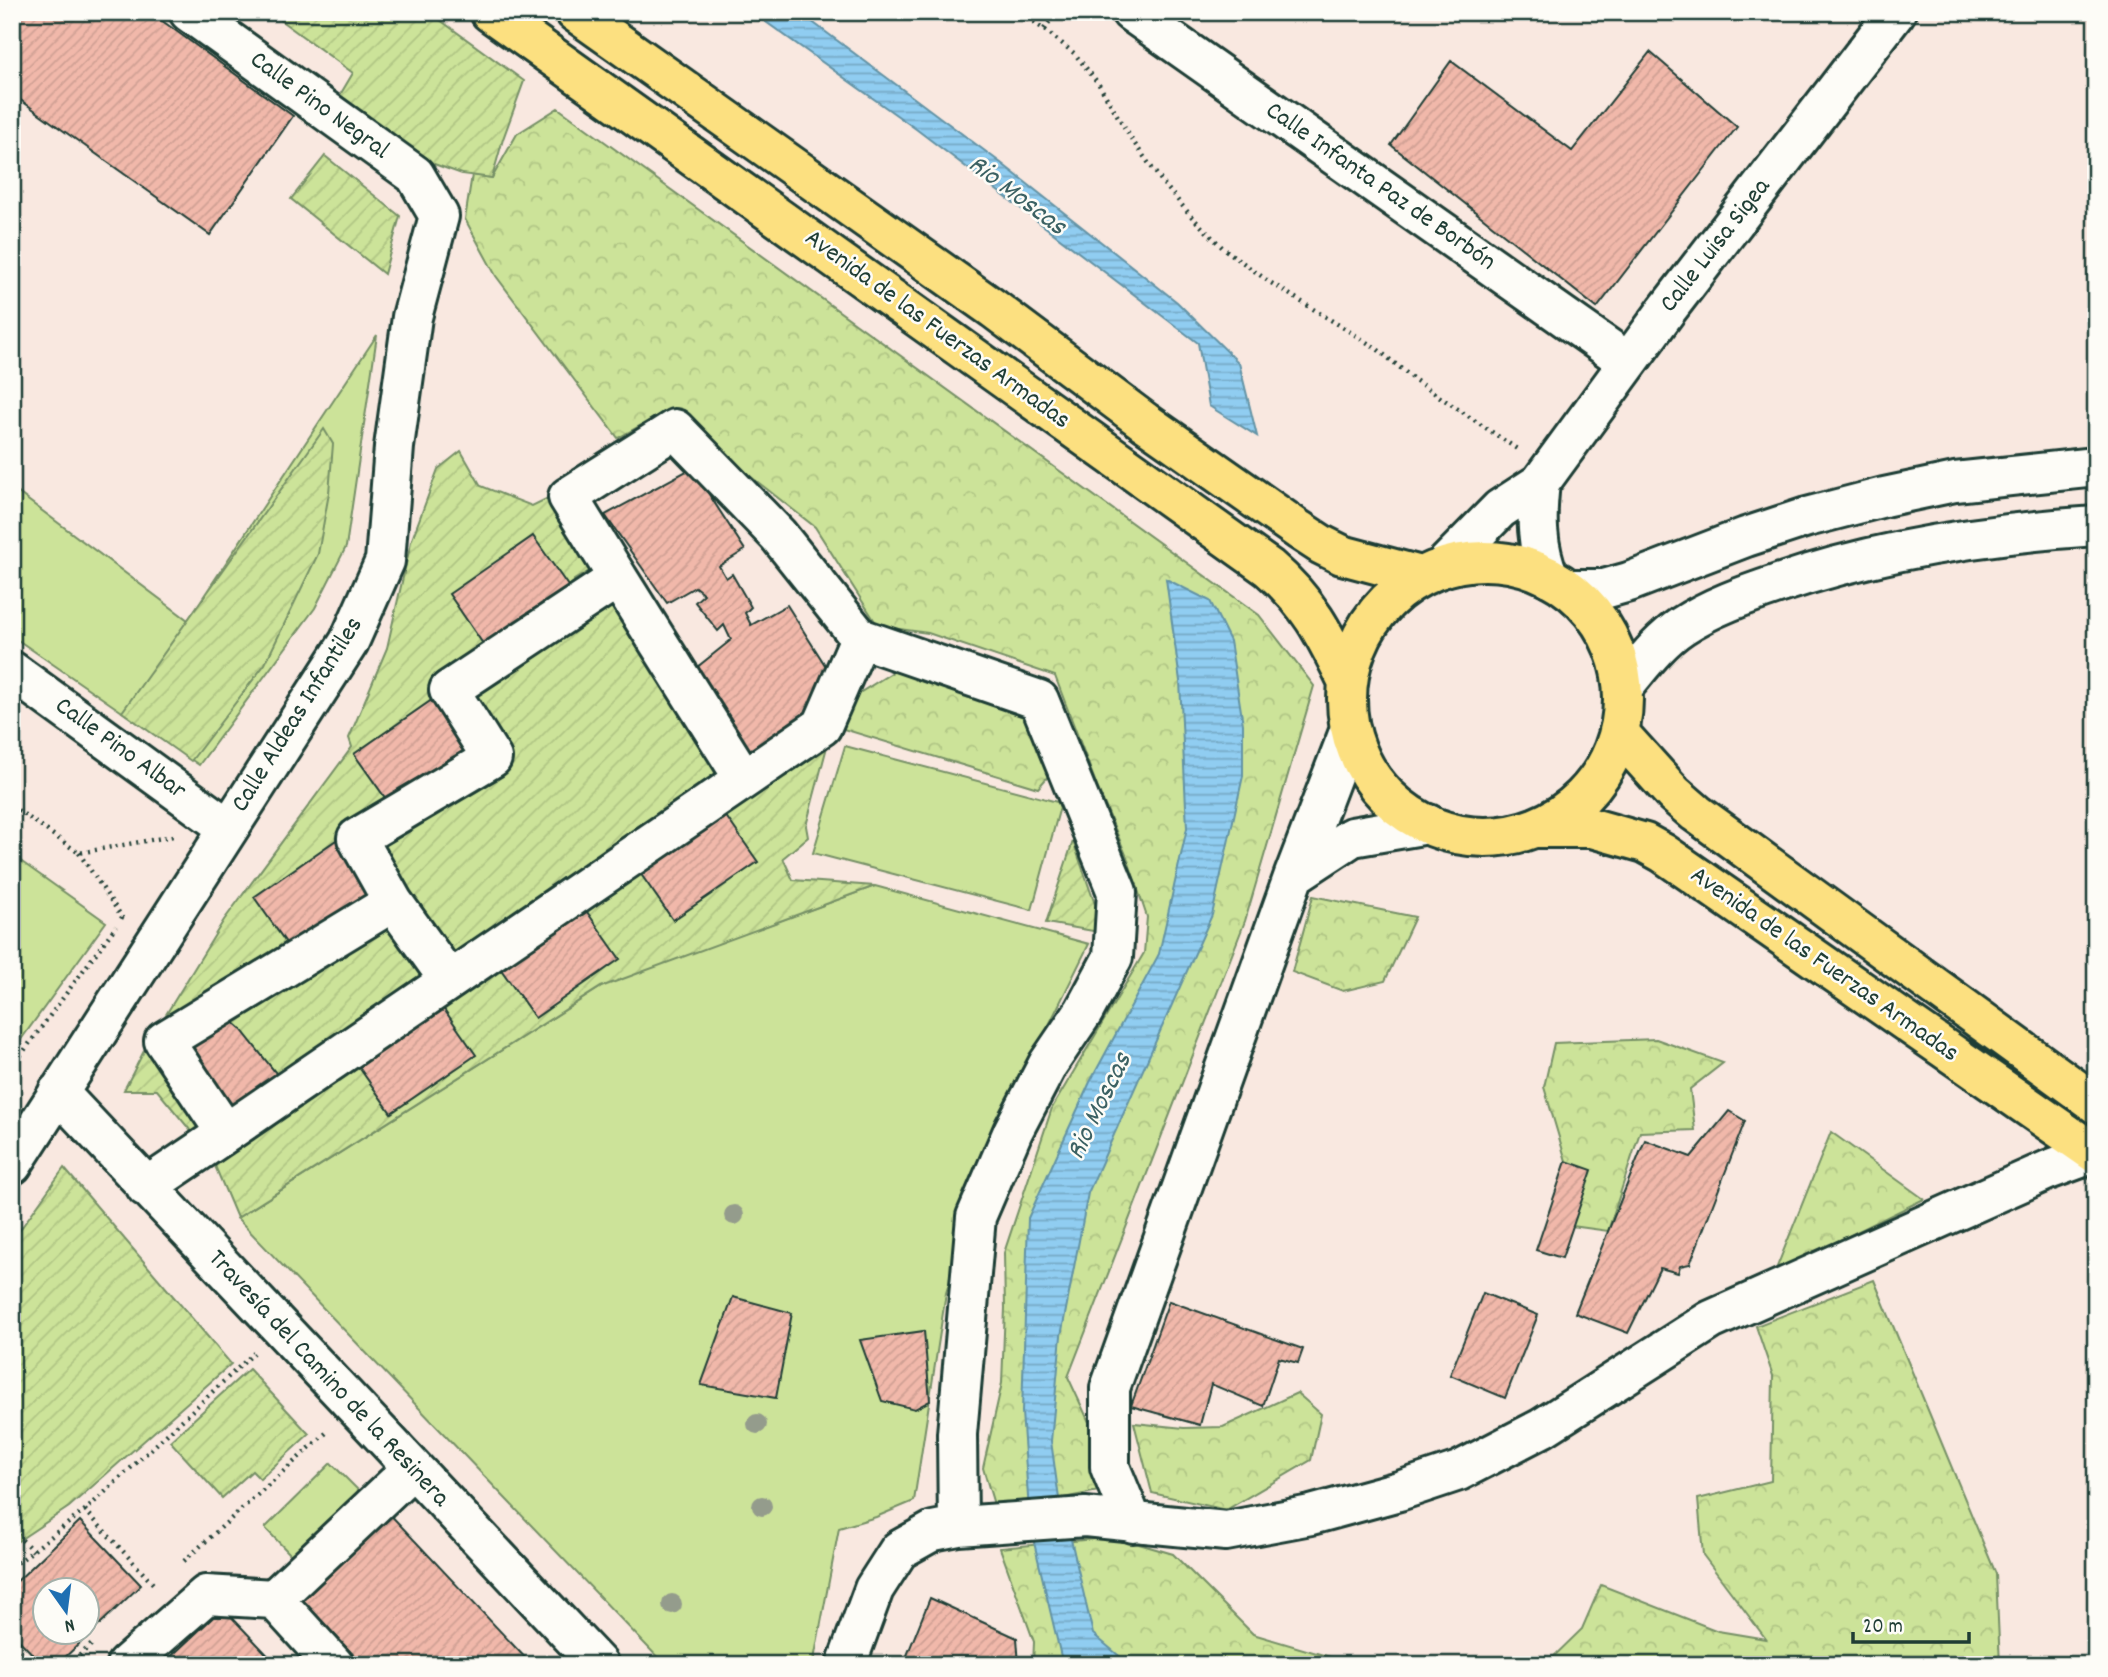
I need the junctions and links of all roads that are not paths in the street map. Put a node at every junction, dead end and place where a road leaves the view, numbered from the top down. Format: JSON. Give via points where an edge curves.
{"nodes":[{"id":1,"x":189,"y":12,"type":"edge"},
{"id":2,"x":490,"y":12,"type":"edge"},
{"id":3,"x":575,"y":12,"type":"edge"},
{"id":4,"x":1131,"y":12,"type":"edge"},
{"id":5,"x":1896,"y":12,"type":"edge"},
{"id":6,"x":415,"y":175,"type":"joint"},
{"id":7,"x":1628,"y":362,"type":"junction"},
{"id":8,"x":2096,"y":467,"type":"edge"},
{"id":9,"x":1540,"y":482,"type":"junction"},
{"id":10,"x":2096,"y":526,"type":"edge"},
{"id":11,"x":1432,"y":572,"type":"junction"},
{"id":12,"x":618,"y":578,"type":"junction"},
{"id":13,"x":1559,"y":583,"type":"junction"},
{"id":14,"x":860,"y":638,"type":"junction"},
{"id":15,"x":12,"y":671,"type":"edge"},
{"id":16,"x":1348,"y":682,"type":"junction"},
{"id":17,"x":1623,"y":687,"type":"junction"},
{"id":18,"x":1350,"y":729,"type":"junction"},
{"id":19,"x":1619,"y":733,"type":"junction"},
{"id":20,"x":744,"y":779,"type":"junction"},
{"id":21,"x":1428,"y":824,"type":"junction"},
{"id":22,"x":228,"y":828,"type":"junction"},
{"id":23,"x":1533,"y":828,"type":"junction"},
{"id":24,"x":1294,"y":875,"type":"junction"},
{"id":25,"x":393,"y":902,"type":"junction"},
{"id":26,"x":449,"y":980,"type":"junction"},
{"id":27,"x":58,"y":1092,"type":"junction"},
{"id":28,"x":2096,"y":1104,"type":"edge"},
{"id":29,"x":226,"y":1133,"type":"junction"},
{"id":30,"x":2095,"y":1154,"type":"edge"},
{"id":31,"x":12,"y":1165,"type":"edge"},
{"id":32,"x":146,"y":1187,"type":"junction"},
{"id":33,"x":413,"y":1468,"type":"junction"},
{"id":34,"x":1133,"y":1522,"type":"junction"},
{"id":35,"x":958,"y":1526,"type":"junction"},
{"id":36,"x":274,"y":1599,"type":"junction"},
{"id":37,"x":126,"y":1665,"type":"edge"},
{"id":38,"x":334,"y":1665,"type":"edge"},
{"id":39,"x":600,"y":1665,"type":"edge"},
{"id":40,"x":846,"y":1665,"type":"edge"}],
"edges":[{"from":1,"to":6,"type":"street","name":"Calle Pino Negral"},
{"from":2,"to":16,"type":"main road","name":"Avenida de las Fuerzas Armadas","via":[[1269,568],[1316,618]]},
{"from":3,"to":11,"type":"main road","name":"Avenida de las Fuerzas Armadas","via":[[1310,538],[1370,564]]},
{"from":4,"to":7,"type":"street","name":"Calle Infanta Paz de Borbón"},
{"from":5,"to":7,"type":"street","name":"Calle Luisa Sigea"},
{"from":6,"to":22,"type":"street","name":"Calle Aldeas Infantiles","via":[[439,216],[412,317],[394,447],[385,561],[349,642]]},
{"from":7,"to":9,"type":"street","name":"Calle Luisa Sigea"},
{"from":8,"to":13,"type":"street","via":[[1955,482],[1884,497],[1746,537],[1604,589]]},
{"from":9,"to":11,"type":"street","name":"Calle Luisa Sigea","via":[[1500,509]]},
{"from":9,"to":13,"type":"street","via":[[1536,512],[1541,558]]},
{"from":10,"to":17,"type":"street","via":[[1895,552],[1825,568],[1706,612],[1680,627]]},
{"from":11,"to":13,"type":"main road","via":[[1480,561],[1504,562]]},
{"from":11,"to":16,"type":"main road","via":[[1400,590],[1370,622]]},
{"from":12,"to":14,"type":"street","via":[[568,497],[675,429],[778,535]]},
{"from":12,"to":20,"type":"street"},
{"from":12,"to":25,"type":"street","via":[[449,690],[492,758],[357,838]]},
{"from":13,"to":17,"type":"main road","via":[[1586,604],[1600,623],[1619,664]]},
{"from":14,"to":20,"type":"street","via":[[822,726]]},
{"from":14,"to":35,"type":"street","via":[[1039,701],[1117,892],[1113,957],[1042,1075],[976,1217],[957,1434]]},
{"from":15,"to":22,"type":"street","name":"Calle Pino Albar"},
{"from":16,"to":18,"type":"main road"},
{"from":17,"to":19,"type":"main road"},
{"from":18,"to":21,"type":"main road","via":[[1356,750],[1378,786],[1409,814]]},
{"from":18,"to":24,"type":"street"},
{"from":19,"to":23,"type":"main road","via":[[1604,768],[1581,798]]},
{"from":19,"to":28,"type":"main road","name":"Avenida de las Fuerzas Armadas","via":[[1696,813]]},
{"from":20,"to":26,"type":"street"},
{"from":21,"to":23,"type":"main road","via":[[1480,836]]},
{"from":21,"to":24,"type":"street","via":[[1352,837]]},
{"from":22,"to":27,"type":"street","name":"Calle Aldeas Infantiles"},
{"from":23,"to":30,"type":"main road","name":"Avenida de las Fuerzas Armadas","via":[[1592,828],[1663,853]]},
{"from":24,"to":34,"type":"street","via":[[1111,1388],[1110,1467]]},
{"from":25,"to":26,"type":"street"},
{"from":25,"to":29,"type":"street","via":[[164,1041]]},
{"from":26,"to":29,"type":"street"},
{"from":27,"to":31,"type":"street","name":"Calle Aldeas Infantiles"},
{"from":27,"to":32,"type":"street","name":"Travesía del Camino de la Resinera"},
{"from":29,"to":32,"type":"street"},
{"from":30,"to":34,"type":"street","via":[[2048,1170],[1711,1320],[1542,1428],[1459,1471],[1311,1515],[1226,1531]]},
{"from":32,"to":33,"type":"street","name":"Travesía del Camino de la Resinera"},
{"from":33,"to":36,"type":"street"},
{"from":33,"to":39,"type":"street","name":"Travesía del Camino de la Resinera"},
{"from":34,"to":35,"type":"street","via":[[1085,1517]]},
{"from":35,"to":40,"type":"street","via":[[933,1531],[899,1550],[874,1588]]},
{"from":36,"to":37,"type":"street","via":[[205,1595]]},
{"from":36,"to":38,"type":"street"}]}
